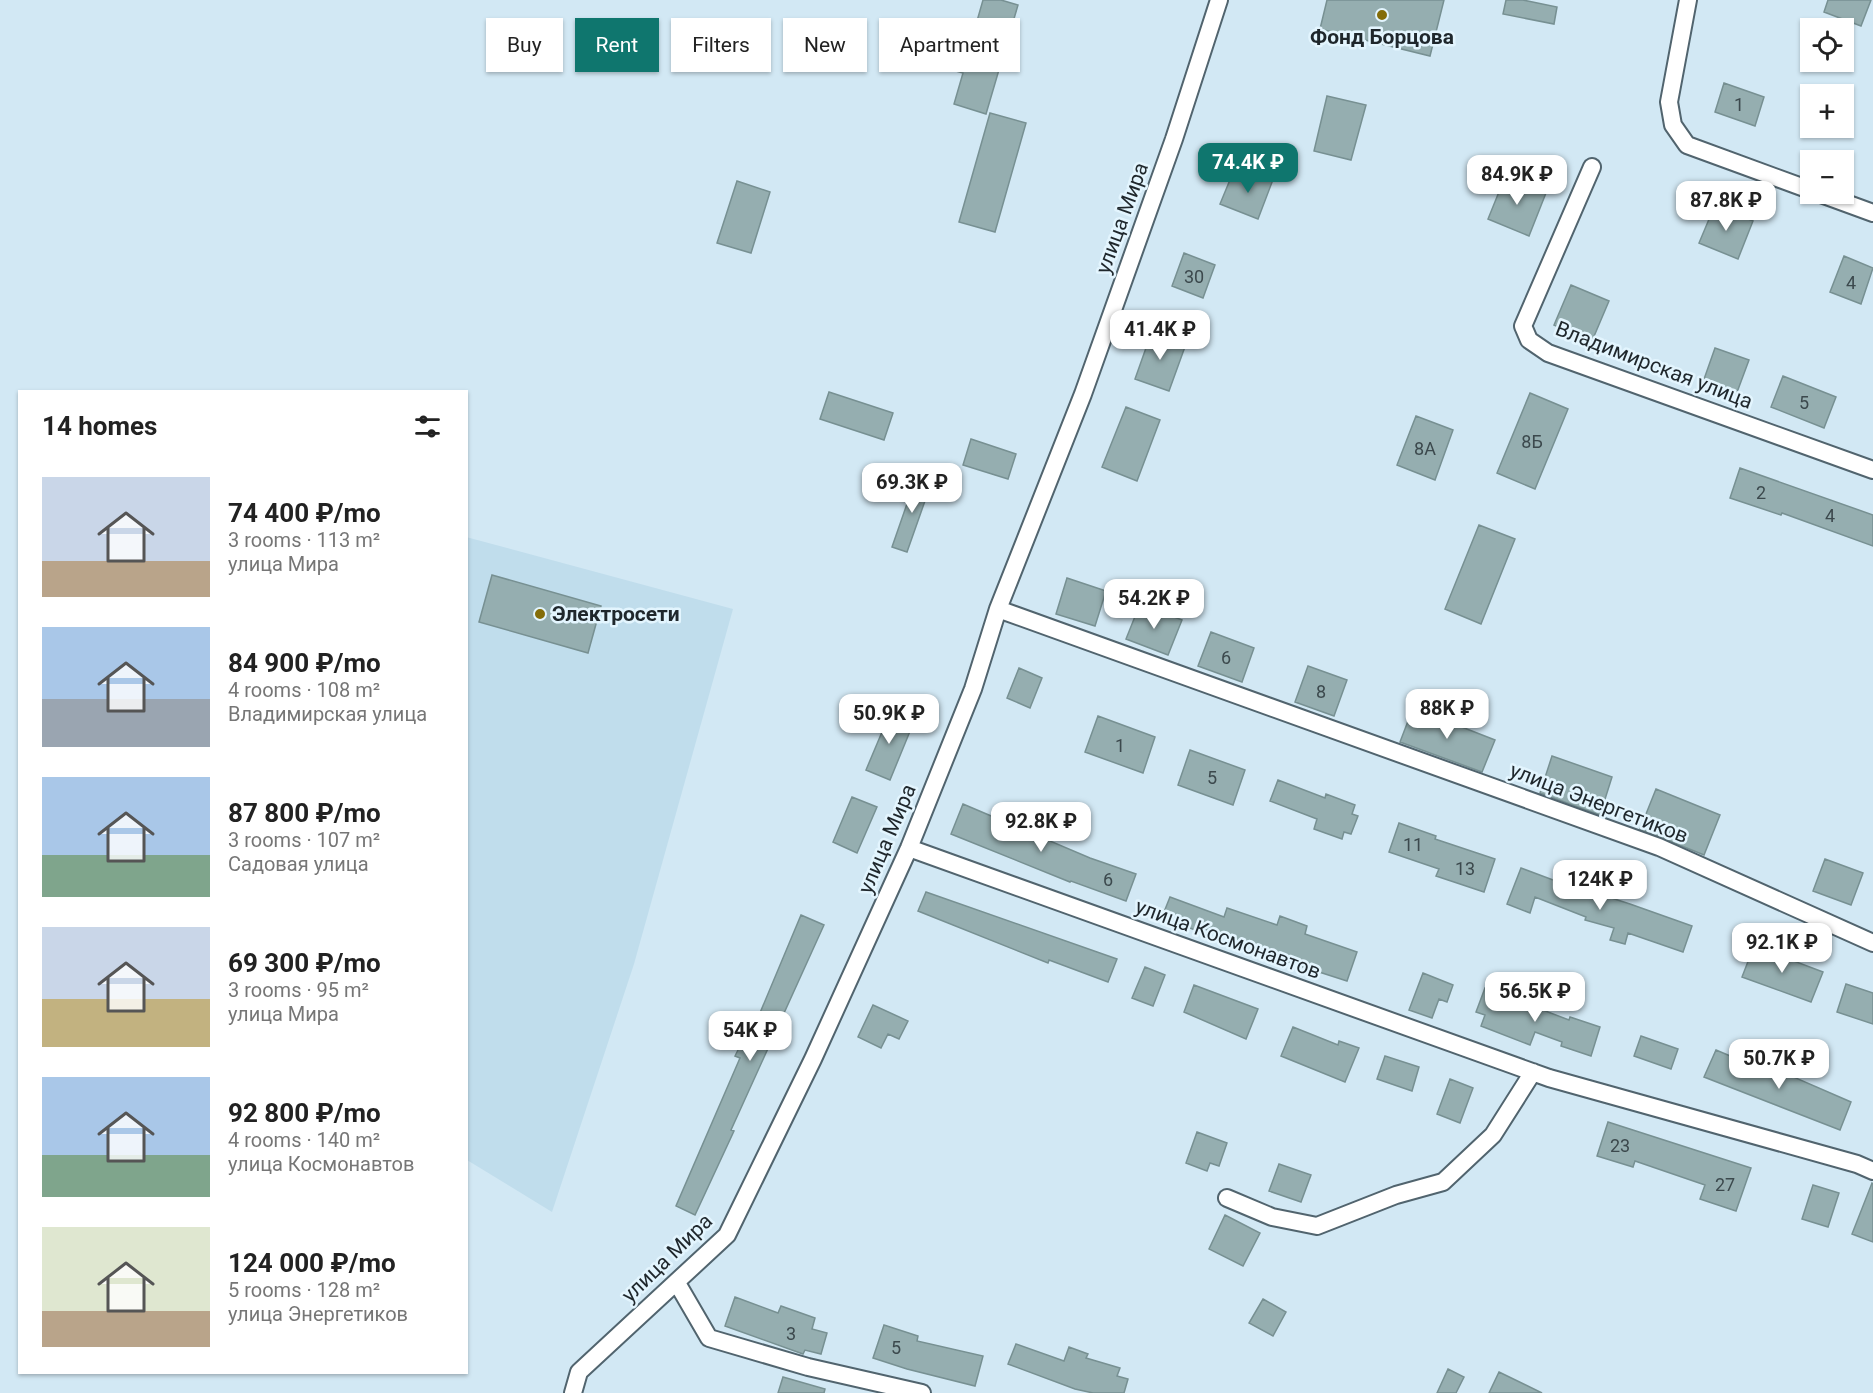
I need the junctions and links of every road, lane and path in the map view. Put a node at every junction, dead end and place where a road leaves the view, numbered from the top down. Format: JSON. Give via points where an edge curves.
{"nodes":[{"id":1,"x":1218,"y":0,"type":"edge"},
{"id":2,"x":1688,"y":0,"type":"edge"},
{"id":3,"x":1592,"y":167,"type":"dead end"},
{"id":4,"x":1800,"y":186,"type":"edge"},
{"id":5,"x":1848,"y":204,"type":"edge"},
{"id":6,"x":1873,"y":213,"type":"edge"},
{"id":7,"x":1873,"y":470,"type":"edge"},
{"id":8,"x":998,"y":609,"type":"junction"},
{"id":9,"x":909,"y":848,"type":"junction"},
{"id":10,"x":1873,"y":944,"type":"edge"},
{"id":11,"x":1533,"y":1072,"type":"junction"},
{"id":12,"x":1873,"y":1171,"type":"edge"},
{"id":13,"x":1227,"y":1198,"type":"dead end"},
{"id":14,"x":677,"y":1283,"type":"junction"},
{"id":15,"x":573,"y":1393,"type":"edge"},
{"id":16,"x":922,"y":1393,"type":"edge"}],
"edges":[{"from":1,"to":8,"type":"street","name":"улица Мира","via":[[1174,139],[1083,394]]},
{"from":2,"to":4,"type":"street","via":[[1669,102],[1673,125],[1687,144]]},
{"from":3,"to":7,"type":"street","name":"Владимирская улица","via":[[1523,326],[1529,340],[1548,353]]},
{"from":5,"to":6,"type":"street"},
{"from":8,"to":9,"type":"street","name":"улица Мира","via":[[974,689]]},
{"from":8,"to":10,"type":"street","name":"улица Энергетиков","via":[[1659,847]]},
{"from":9,"to":11,"type":"street","name":"улица Космонавтов"},
{"from":9,"to":14,"type":"street","name":"улица Мира","via":[[727,1235]]},
{"from":11,"to":12,"type":"street","name":"улица Космонавтов"},
{"from":11,"to":13,"type":"street","via":[[1493,1135],[1443,1182],[1396,1195],[1317,1226],[1272,1217]]},
{"from":14,"to":15,"type":"street","name":"улица Мира","via":[[579,1371]]},
{"from":14,"to":16,"type":"street","via":[[710,1338],[808,1367]]}]}
